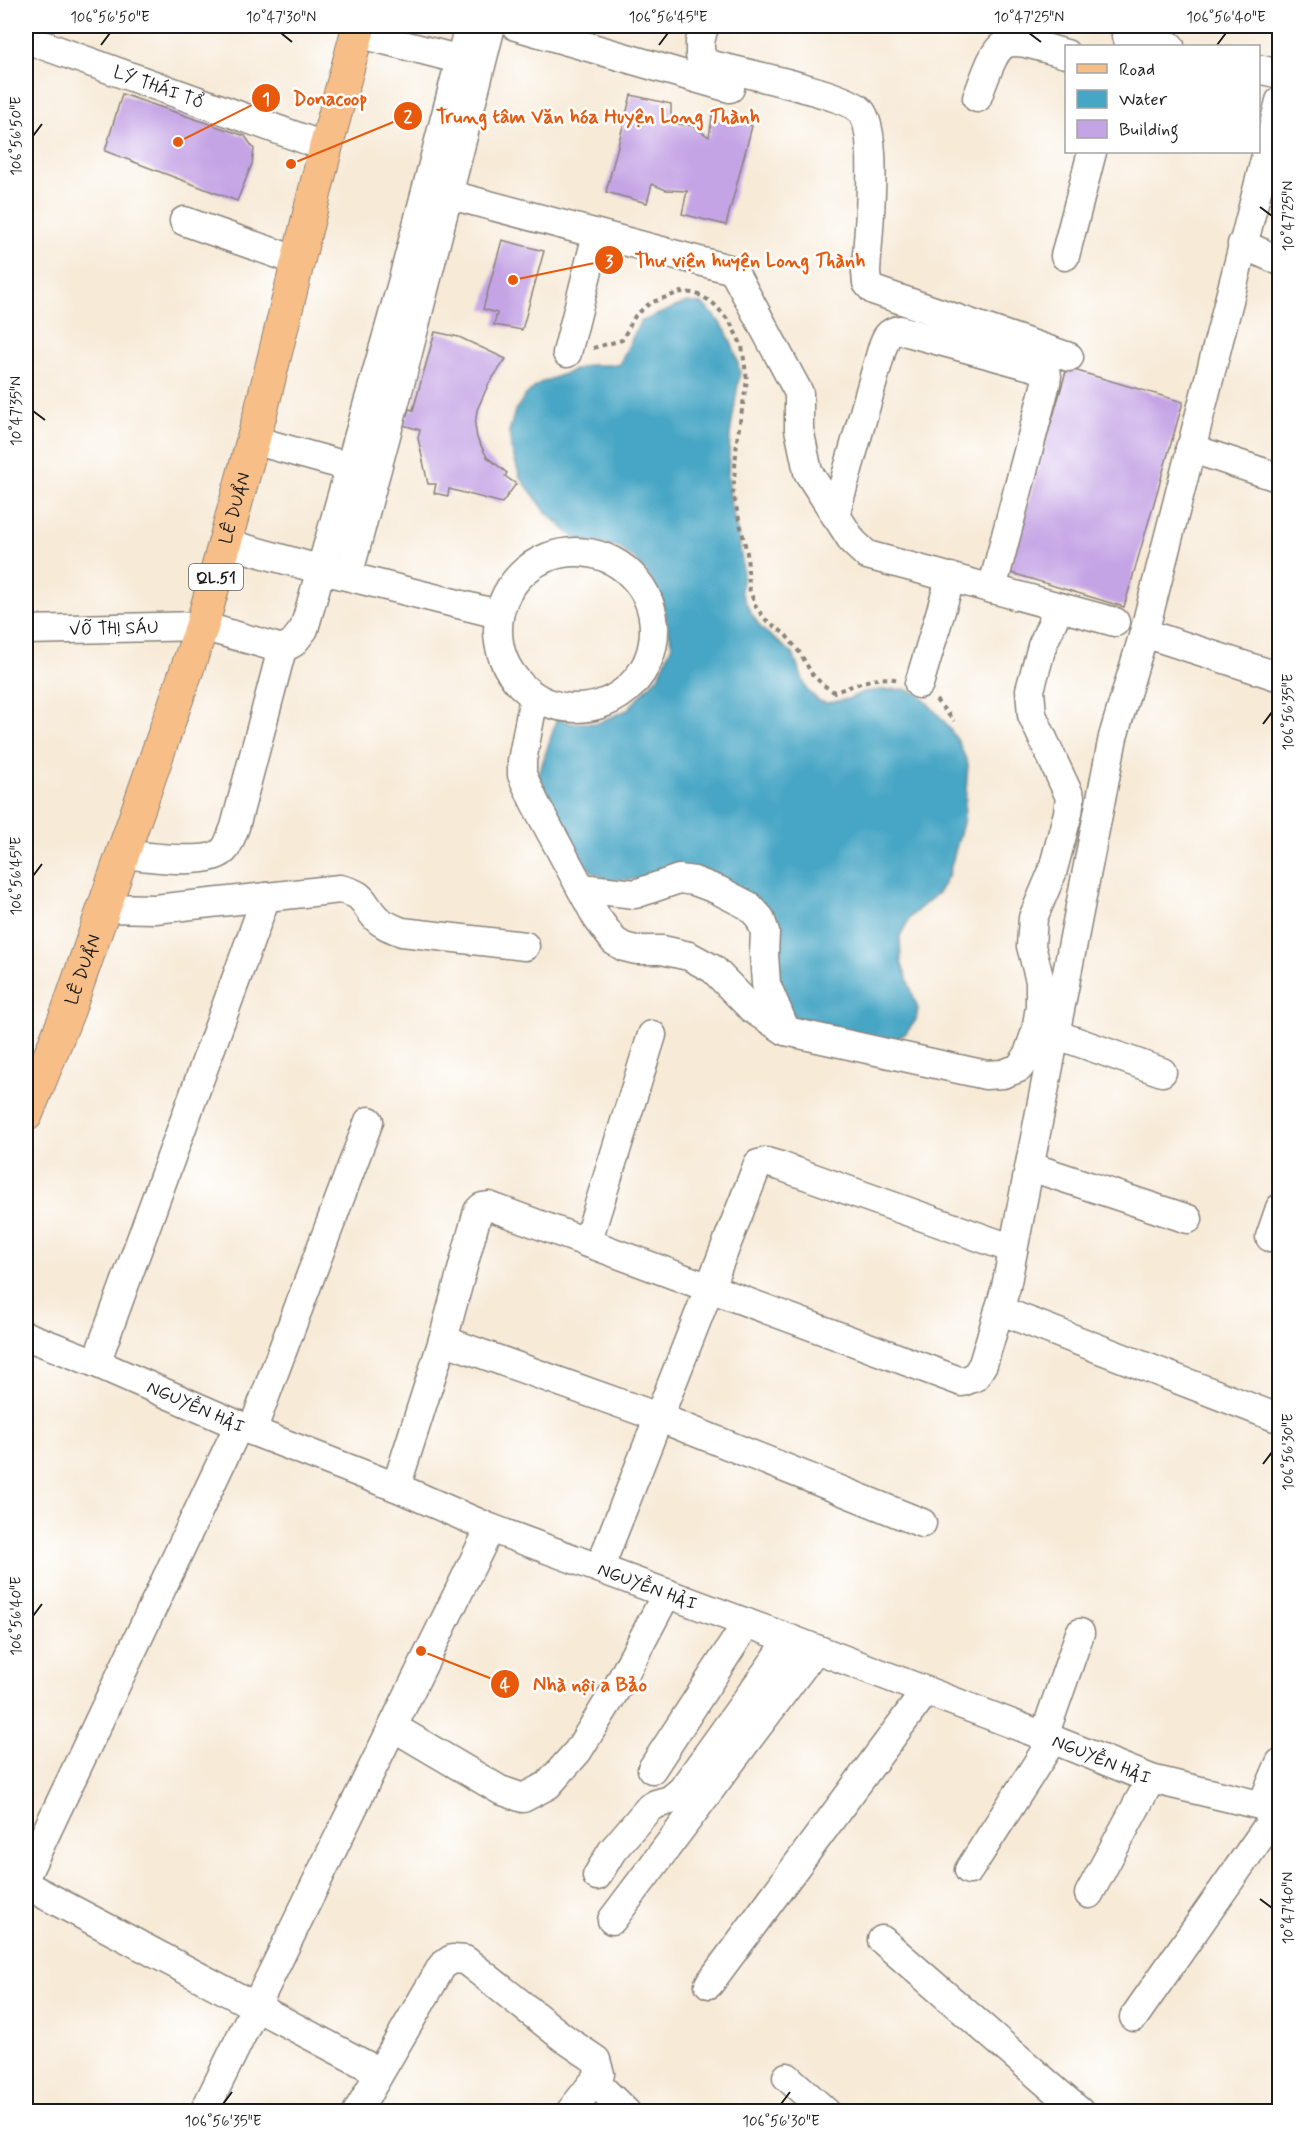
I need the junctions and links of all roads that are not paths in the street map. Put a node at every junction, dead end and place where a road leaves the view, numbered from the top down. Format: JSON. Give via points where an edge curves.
{"nodes":[{"id":1,"x":468,"y":26,"type":"edge"},
{"id":2,"x":490,"y":26,"type":"edge"},
{"id":3,"x":516,"y":26,"type":"edge"},
{"id":4,"x":704,"y":26,"type":"edge"},
{"id":5,"x":358,"y":29,"type":"edge"},
{"id":6,"x":1126,"y":36,"type":"edge"},
{"id":7,"x":26,"y":39,"type":"edge"},
{"id":8,"x":1166,"y":45,"type":"edge"},
{"id":9,"x":1065,"y":54,"type":"edge"},
{"id":10,"x":470,"y":62,"type":"junction"},
{"id":11,"x":1260,"y":69,"type":"edge"},
{"id":12,"x":1280,"y":74,"type":"edge"},
{"id":13,"x":977,"y":98,"type":"dead end"},
{"id":14,"x":775,"y":101,"type":"dead end"},
{"id":15,"x":1280,"y":101,"type":"edge"},
{"id":16,"x":326,"y":147,"type":"junction"},
{"id":17,"x":1092,"y":153,"type":"edge"},
{"id":18,"x":447,"y":194,"type":"junction"},
{"id":19,"x":183,"y":221,"type":"dead end"},
{"id":20,"x":597,"y":234,"type":"junction"},
{"id":21,"x":1242,"y":244,"type":"junction"},
{"id":22,"x":1065,"y":256,"type":"dead end"},
{"id":23,"x":298,"y":261,"type":"junction"},
{"id":24,"x":1280,"y":261,"type":"edge"},
{"id":25,"x":413,"y":286,"type":"junction"},
{"id":26,"x":567,"y":353,"type":"road end"},
{"id":27,"x":1069,"y":357,"type":"dead end"},
{"id":28,"x":253,"y":440,"type":"junction"},
{"id":29,"x":1190,"y":448,"type":"junction"},
{"id":30,"x":350,"y":467,"type":"junction"},
{"id":31,"x":1280,"y":478,"type":"edge"},
{"id":32,"x":835,"y":515,"type":"junction"},
{"id":33,"x":225,"y":543,"type":"junction"},
{"id":34,"x":335,"y":573,"type":"junction"},
{"id":35,"x":951,"y":577,"type":"junction"},
{"id":36,"x":992,"y":589,"type":"junction"},
{"id":37,"x":1059,"y":607,"type":"junction"},
{"id":38,"x":498,"y":614,"type":"junction"},
{"id":39,"x":1115,"y":622,"type":"dead end"},
{"id":40,"x":202,"y":626,"type":"junction"},
{"id":41,"x":26,"y":630,"type":"edge"},
{"id":42,"x":1144,"y":633,"type":"junction"},
{"id":43,"x":282,"y":649,"type":"junction"},
{"id":44,"x":1280,"y":676,"type":"edge"},
{"id":45,"x":920,"y":684,"type":"road end"},
{"id":46,"x":534,"y":697,"type":"junction"},
{"id":47,"x":123,"y":854,"type":"junction"},
{"id":48,"x":581,"y":888,"type":"junction"},
{"id":49,"x":266,"y":897,"type":"junction"},
{"id":50,"x":104,"y":908,"type":"junction"},
{"id":51,"x":525,"y":946,"type":"dead end"},
{"id":52,"x":786,"y":1031,"type":"junction"},
{"id":53,"x":1055,"y":1034,"type":"junction"},
{"id":54,"x":652,"y":1035,"type":"dead end"},
{"id":55,"x":1162,"y":1072,"type":"dead end"},
{"id":56,"x":26,"y":1115,"type":"edge"},
{"id":57,"x":369,"y":1121,"type":"dead end"},
{"id":58,"x":1031,"y":1167,"type":"junction"},
{"id":59,"x":1280,"y":1208,"type":"edge"},
{"id":60,"x":1188,"y":1219,"type":"dead end"},
{"id":61,"x":1270,"y":1237,"type":"dead end"},
{"id":62,"x":587,"y":1243,"type":"junction"},
{"id":63,"x":1013,"y":1249,"type":"junction"},
{"id":64,"x":708,"y":1288,"type":"junction"},
{"id":65,"x":999,"y":1310,"type":"junction"},
{"id":66,"x":26,"y":1336,"type":"edge"},
{"id":67,"x":443,"y":1340,"type":"junction"},
{"id":68,"x":96,"y":1363,"type":"junction"},
{"id":69,"x":658,"y":1417,"type":"junction"},
{"id":70,"x":1275,"y":1417,"type":"dead end"},
{"id":71,"x":245,"y":1428,"type":"junction"},
{"id":72,"x":396,"y":1486,"type":"junction"},
{"id":73,"x":922,"y":1523,"type":"dead end"},
{"id":74,"x":490,"y":1528,"type":"junction"},
{"id":75,"x":600,"y":1567,"type":"junction"},
{"id":76,"x":667,"y":1593,"type":"junction"},
{"id":77,"x":747,"y":1623,"type":"junction"},
{"id":78,"x":1080,"y":1633,"type":"dead end"},
{"id":79,"x":803,"y":1644,"type":"junction"},
{"id":80,"x":932,"y":1694,"type":"junction"},
{"id":81,"x":393,"y":1727,"type":"junction"},
{"id":82,"x":920,"y":1734,"type":"dead end"},
{"id":83,"x":1048,"y":1737,"type":"junction"},
{"id":84,"x":1280,"y":1763,"type":"edge"},
{"id":85,"x":652,"y":1769,"type":"dead end"},
{"id":86,"x":1151,"y":1779,"type":"junction"},
{"id":87,"x":1274,"y":1808,"type":"edge"},
{"id":88,"x":969,"y":1870,"type":"dead end"},
{"id":89,"x":26,"y":1875,"type":"edge"},
{"id":90,"x":597,"y":1876,"type":"dead end"},
{"id":91,"x":26,"y":1885,"type":"edge"},
{"id":92,"x":1089,"y":1894,"type":"dead end"},
{"id":93,"x":612,"y":1920,"type":"dead end"},
{"id":94,"x":882,"y":1940,"type":"dead end"},
{"id":95,"x":709,"y":1984,"type":"dead end"},
{"id":96,"x":257,"y":2006,"type":"junction"},
{"id":97,"x":1134,"y":2017,"type":"dead end"},
{"id":98,"x":379,"y":2072,"type":"junction"},
{"id":99,"x":787,"y":2077,"type":"dead end"},
{"id":100,"x":595,"y":2082,"type":"junction"},
{"id":101,"x":204,"y":2112,"type":"edge"},
{"id":102,"x":357,"y":2112,"type":"edge"},
{"id":103,"x":570,"y":2112,"type":"edge"},
{"id":104,"x":626,"y":2112,"type":"edge"},
{"id":105,"x":826,"y":2112,"type":"edge"},
{"id":106,"x":1080,"y":2112,"type":"edge"}],
"edges":[{"from":1,"to":10,"type":"street"},
{"from":2,"to":10,"type":"street"},
{"from":3,"to":14,"type":"street"},
{"from":4,"to":27,"type":"street","via":[[700,55],[708,64],[807,89],[860,110],[867,123],[871,147],[866,272],[867,283],[873,290]]},
{"from":5,"to":10,"type":"street"},
{"from":5,"to":16,"type":"main road","name":"LÊ DUẨN","number":"QL.51"},
{"from":6,"to":8,"type":"street"},
{"from":7,"to":16,"type":"street","name":"LÝ THÁI TỔ"},
{"from":9,"to":13,"type":"street","via":[[1025,42],[1004,44],[995,52]]},
{"from":10,"to":18,"type":"street"},
{"from":10,"to":25,"type":"street"},
{"from":11,"to":12,"type":"street"},
{"from":15,"to":21,"type":"street"},
{"from":16,"to":23,"type":"main road","name":"LÊ DUẨN","number":"QL.51"},
{"from":17,"to":22,"type":"street"},
{"from":18,"to":20,"type":"street"},
{"from":18,"to":25,"type":"street"},
{"from":19,"to":23,"type":"street"},
{"from":20,"to":26,"type":"street"},
{"from":20,"to":32,"type":"street","via":[[733,270],[799,393],[799,429],[808,472]]},
{"from":21,"to":24,"type":"street"},
{"from":21,"to":29,"type":"street"},
{"from":23,"to":28,"type":"main road","name":"LÊ DUẨN","number":"QL.51"},
{"from":25,"to":30,"type":"street"},
{"from":25,"to":34,"type":"street"},
{"from":28,"to":30,"type":"street"},
{"from":28,"to":33,"type":"main road","name":"LÊ DUẨN","number":"QL.51"},
{"from":29,"to":31,"type":"street"},
{"from":29,"to":42,"type":"street"},
{"from":30,"to":34,"type":"street"},
{"from":32,"to":35,"type":"street","via":[[867,555]]},
{"from":32,"to":36,"type":"street","via":[[885,339],[894,330],[1042,369],[1047,376],[1046,384]]},
{"from":33,"to":34,"type":"street"},
{"from":33,"to":40,"type":"main road","name":"LÊ DUẨN","number":"QL.51"},
{"from":34,"to":38,"type":"street"},
{"from":34,"to":43,"type":"street","via":[[304,629]]},
{"from":35,"to":36,"type":"street"},
{"from":35,"to":45,"type":"street"},
{"from":36,"to":37,"type":"street"},
{"from":37,"to":39,"type":"street"},
{"from":37,"to":52,"type":"street","via":[[1042,646],[1030,690],[1032,715],[1070,797],[1052,873],[1033,918],[1031,946],[1040,981],[1040,1007],[1027,1057],[1019,1068],[986,1075]]},
{"from":38,"to":46,"type":"street","via":[[497,638],[503,661],[516,681]]},
{"from":38,"to":46,"type":"street","via":[[508,589],[525,569],[548,556],[574,551],[600,555],[624,568],[642,588],[653,612],[654,639],[648,664],[632,686],[611,701],[585,709],[558,707]]},
{"from":40,"to":41,"type":"street","name":"VÕ THỊ SÁU"},
{"from":40,"to":43,"type":"street","name":"VÕ THỊ SÁU"},
{"from":40,"to":47,"type":"main road","name":"LÊ DUẨN","number":"QL.51"},
{"from":42,"to":44,"type":"street"},
{"from":42,"to":53,"type":"street","via":[[1113,737]]},
{"from":43,"to":47,"type":"street","via":[[235,827],[225,849],[215,857],[202,859]]},
{"from":46,"to":48,"type":"street","via":[[522,776]]},
{"from":47,"to":50,"type":"main road","name":"LÊ DUẨN","number":"QL.51"},
{"from":48,"to":52,"type":"street","via":[[614,941],[636,950],[689,956],[713,969],[752,1009]]},
{"from":48,"to":52,"type":"street","via":[[635,894],[679,879],[718,890],[749,906],[760,918],[765,932],[766,984]]},
{"from":49,"to":50,"type":"street","via":[[155,909]]},
{"from":49,"to":51,"type":"street","via":[[340,889],[355,892],[377,919],[402,932]]},
{"from":49,"to":68,"type":"street"},
{"from":50,"to":56,"type":"main road","name":"LÊ DUẨN","number":"QL.51"},
{"from":53,"to":55,"type":"street"},
{"from":53,"to":58,"type":"street"},
{"from":54,"to":62,"type":"street"},
{"from":57,"to":71,"type":"street"},
{"from":58,"to":60,"type":"street"},
{"from":58,"to":63,"type":"street"},
{"from":59,"to":61,"type":"street"},
{"from":62,"to":64,"type":"street"},
{"from":62,"to":67,"type":"street","via":[[489,1206],[482,1207]]},
{"from":63,"to":64,"type":"street","via":[[762,1162],[753,1172]]},
{"from":63,"to":65,"type":"street"},
{"from":64,"to":65,"type":"street","via":[[962,1382],[975,1377],[983,1364]]},
{"from":64,"to":69,"type":"street"},
{"from":65,"to":70,"type":"street"},
{"from":66,"to":68,"type":"street","name":"NGUYỄN HẢI"},
{"from":67,"to":69,"type":"street"},
{"from":67,"to":72,"type":"street"},
{"from":68,"to":71,"type":"street","name":"NGUYỄN HẢI"},
{"from":69,"to":73,"type":"street"},
{"from":69,"to":75,"type":"street"},
{"from":71,"to":72,"type":"street","name":"NGUYỄN HẢI"},
{"from":71,"to":89,"type":"street"},
{"from":72,"to":74,"type":"street","name":"NGUYỄN HẢI"},
{"from":74,"to":75,"type":"street","name":"NGUYỄN HẢI"},
{"from":74,"to":81,"type":"street"},
{"from":75,"to":76,"type":"street","name":"NGUYỄN HẢI"},
{"from":76,"to":77,"type":"street","name":"NGUYỄN HẢI"},
{"from":76,"to":81,"type":"street","via":[[578,1751],[548,1785],[524,1798],[500,1790]]},
{"from":77,"to":79,"type":"street","name":"NGUYỄN HẢI"},
{"from":77,"to":85,"type":"street"},
{"from":78,"to":83,"type":"street"},
{"from":79,"to":80,"type":"street","name":"NGUYỄN HẢI"},
{"from":79,"to":90,"type":"street","via":[[682,1790],[670,1800],[649,1808],[612,1851]]},
{"from":79,"to":93,"type":"street"},
{"from":80,"to":82,"type":"street"},
{"from":80,"to":83,"type":"street","name":"NGUYỄN HẢI"},
{"from":80,"to":95,"type":"street"},
{"from":81,"to":96,"type":"street"},
{"from":83,"to":86,"type":"street","name":"NGUYỄN HẢI"},
{"from":83,"to":88,"type":"street"},
{"from":84,"to":87,"type":"street"},
{"from":86,"to":87,"type":"street","name":"NGUYỄN HẢI"},
{"from":86,"to":92,"type":"street"},
{"from":87,"to":97,"type":"street"},
{"from":91,"to":96,"type":"street"},
{"from":94,"to":106,"type":"street"},
{"from":96,"to":98,"type":"street"},
{"from":96,"to":101,"type":"street"},
{"from":98,"to":100,"type":"street","via":[[442,1966],[452,1959],[465,1960],[596,2060],[600,2074]]},
{"from":98,"to":102,"type":"street"},
{"from":99,"to":105,"type":"street"},
{"from":100,"to":103,"type":"street"},
{"from":100,"to":104,"type":"street"}]}
